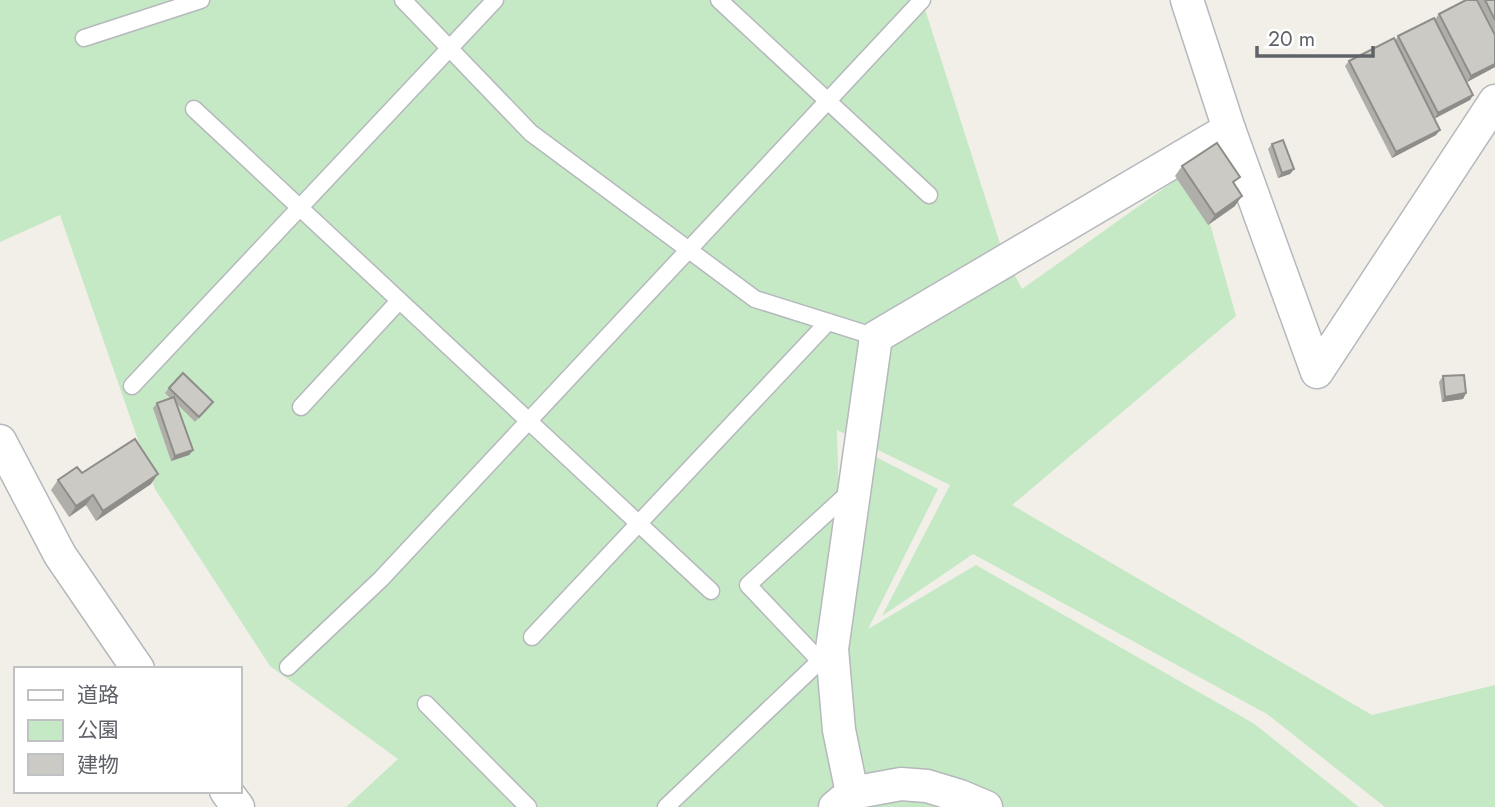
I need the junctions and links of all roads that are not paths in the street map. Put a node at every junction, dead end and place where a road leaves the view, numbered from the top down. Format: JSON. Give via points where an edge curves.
{"nodes":[{"id":1,"x":201,"y":0,"type":"edge"},
{"id":2,"x":403,"y":0,"type":"edge"},
{"id":3,"x":495,"y":0,"type":"edge"},
{"id":4,"x":719,"y":0,"type":"edge"},
{"id":5,"x":922,"y":0,"type":"edge"},
{"id":6,"x":1187,"y":0,"type":"edge"},
{"id":7,"x":84,"y":38,"type":"dead end"},
{"id":8,"x":450,"y":48,"type":"junction"},
{"id":9,"x":828,"y":101,"type":"junction"},
{"id":10,"x":1495,"y":101,"type":"edge"},
{"id":11,"x":194,"y":109,"type":"dead end"},
{"id":12,"x":1229,"y":129,"type":"junction"},
{"id":13,"x":929,"y":195,"type":"dead end"},
{"id":14,"x":300,"y":208,"type":"junction"},
{"id":15,"x":689,"y":250,"type":"junction"},
{"id":16,"x":399,"y":301,"type":"junction"},
{"id":17,"x":828,"y":322,"type":"junction"},
{"id":18,"x":876,"y":337,"type":"junction"},
{"id":19,"x":132,"y":386,"type":"dead end"},
{"id":20,"x":301,"y":407,"type":"dead end"},
{"id":21,"x":529,"y":421,"type":"junction"},
{"id":22,"x":0,"y":441,"type":"edge"},
{"id":23,"x":855,"y":487,"type":"junction"},
{"id":24,"x":638,"y":524,"type":"junction"},
{"id":25,"x":711,"y":591,"type":"dead end"},
{"id":26,"x":532,"y":637,"type":"dead end"},
{"id":27,"x":826,"y":655,"type":"junction"},
{"id":28,"x":137,"y":667,"type":"edge"},
{"id":29,"x":288,"y":667,"type":"dead end"},
{"id":30,"x":426,"y":704,"type":"dead end"},
{"id":31,"x":844,"y":800,"type":"edge"},
{"id":32,"x":528,"y":807,"type":"edge"},
{"id":33,"x":666,"y":807,"type":"edge"},
{"id":34,"x":986,"y":807,"type":"edge"}],
"edges":[{"from":1,"to":7,"type":"lane"},
{"from":2,"to":8,"type":"lane"},
{"from":3,"to":8,"type":"lane"},
{"from":4,"to":9,"type":"lane"},
{"from":5,"to":9,"type":"lane"},
{"from":6,"to":12,"type":"street"},
{"from":8,"to":14,"type":"lane"},
{"from":8,"to":15,"type":"lane","via":[[531,132]]},
{"from":9,"to":13,"type":"lane"},
{"from":9,"to":15,"type":"lane"},
{"from":10,"to":12,"type":"street","via":[[1317,372]]},
{"from":11,"to":14,"type":"lane"},
{"from":12,"to":18,"type":"street"},
{"from":14,"to":16,"type":"lane"},
{"from":14,"to":19,"type":"lane"},
{"from":15,"to":17,"type":"lane","via":[[755,299]]},
{"from":15,"to":21,"type":"lane"},
{"from":16,"to":20,"type":"lane"},
{"from":16,"to":21,"type":"lane"},
{"from":17,"to":18,"type":"lane"},
{"from":17,"to":24,"type":"lane"},
{"from":18,"to":23,"type":"street"},
{"from":21,"to":24,"type":"lane"},
{"from":21,"to":29,"type":"lane","via":[[381,579]]},
{"from":22,"to":28,"type":"street","via":[[60,555]]},
{"from":23,"to":27,"type":"street"},
{"from":23,"to":27,"type":"lane","via":[[748,585]]},
{"from":24,"to":25,"type":"lane"},
{"from":24,"to":26,"type":"lane"},
{"from":27,"to":31,"type":"street","via":[[839,730]]},
{"from":27,"to":33,"type":"lane"},
{"from":30,"to":32,"type":"lane"},
{"from":31,"to":34,"type":"street","via":[[901,784],[927,786]]}]}
